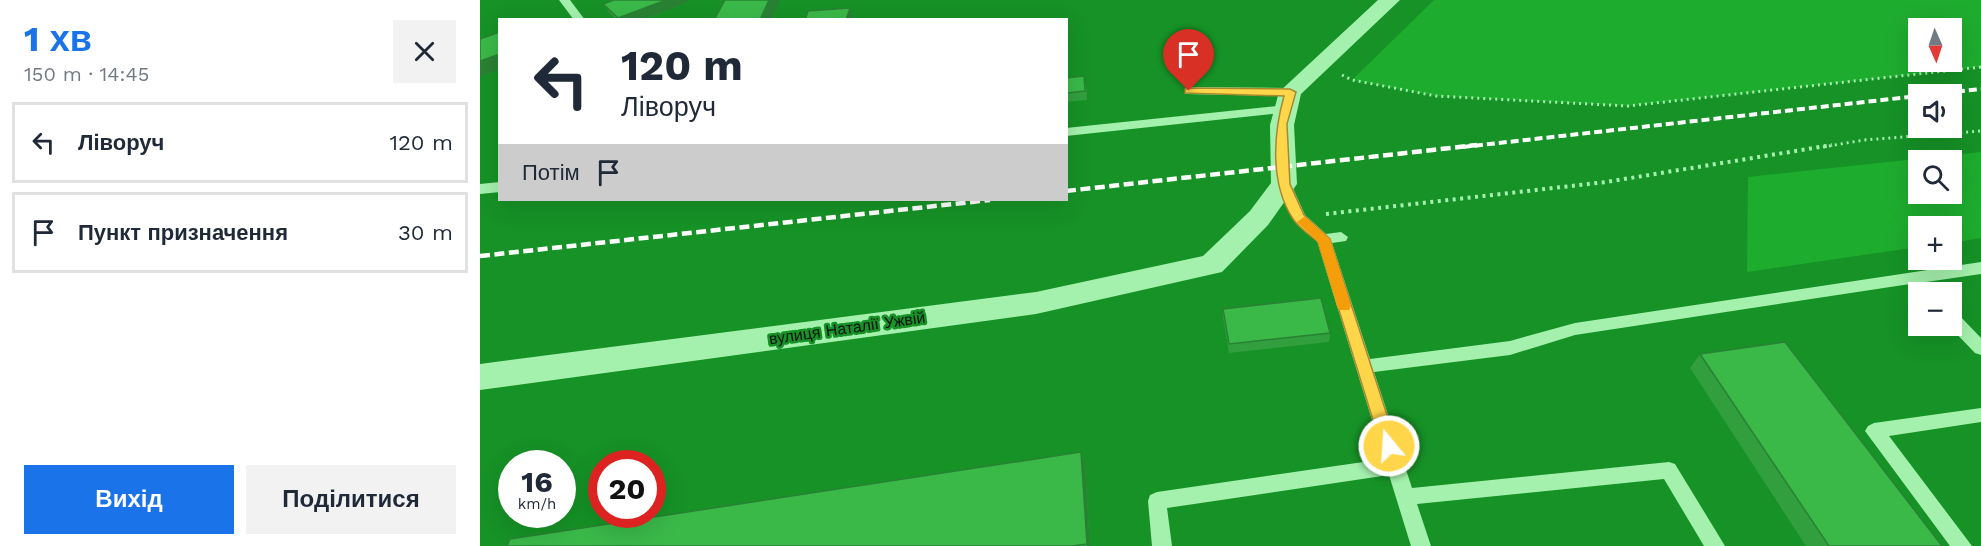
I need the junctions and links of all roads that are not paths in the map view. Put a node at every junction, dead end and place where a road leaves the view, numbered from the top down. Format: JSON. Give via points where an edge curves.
{"nodes":[{"id":1,"x":564,"y":0,"type":"edge"},
{"id":2,"x":1390,"y":0,"type":"edge"},
{"id":3,"x":578,"y":18,"type":"edge"},
{"id":4,"x":1189,"y":91,"type":"dead end"},
{"id":5,"x":1288,"y":101,"type":"junction"},
{"id":6,"x":1068,"y":132,"type":"edge"},
{"id":7,"x":1284,"y":184,"type":"junction"},
{"id":8,"x":498,"y":187,"type":"edge"},
{"id":9,"x":480,"y":189,"type":"edge"},
{"id":10,"x":1341,"y":237,"type":"dead end"},
{"id":11,"x":1323,"y":239,"type":"junction"},
{"id":12,"x":1981,"y":268,"type":"edge"},
{"id":13,"x":1913,"y":278,"type":"junction"},
{"id":14,"x":1917,"y":282,"type":"edge"},
{"id":15,"x":1962,"y":328,"type":"edge"},
{"id":16,"x":1981,"y":348,"type":"edge"},
{"id":17,"x":1363,"y":367,"type":"junction"},
{"id":18,"x":480,"y":377,"type":"edge"},
{"id":19,"x":1981,"y":415,"type":"edge"},
{"id":20,"x":1395,"y":466,"type":"junction"},
{"id":21,"x":1405,"y":497,"type":"junction"},
{"id":22,"x":1162,"y":546,"type":"edge"},
{"id":23,"x":1421,"y":546,"type":"edge"},
{"id":24,"x":1715,"y":546,"type":"edge"},
{"id":25,"x":1962,"y":546,"type":"edge"}],
"edges":[{"from":1,"to":3,"type":"lane"},
{"from":2,"to":5,"type":"street"},
{"from":4,"to":5,"type":"lane"},
{"from":5,"to":6,"type":"lane"},
{"from":5,"to":7,"type":"street","via":[[1282,124]]},
{"from":7,"to":11,"type":"lane","via":[[1299,218]]},
{"from":7,"to":18,"type":"street","name":"вулиця Наталії Ужвій","via":[[1259,218],[1212,266],[1036,303]]},
{"from":8,"to":9,"type":"lane"},
{"from":10,"to":11,"type":"lane"},
{"from":11,"to":17,"type":"lane"},
{"from":12,"to":13,"type":"lane"},
{"from":13,"to":14,"type":"lane"},
{"from":13,"to":17,"type":"lane","via":[[1575,329],[1510,348]]},
{"from":15,"to":16,"type":"lane"},
{"from":17,"to":20,"type":"lane"},
{"from":19,"to":25,"type":"lane","via":[[1874,431]]},
{"from":20,"to":21,"type":"lane"},
{"from":20,"to":22,"type":"lane","via":[[1157,501]]},
{"from":21,"to":23,"type":"lane"},
{"from":21,"to":24,"type":"lane","via":[[1669,470]]}]}
